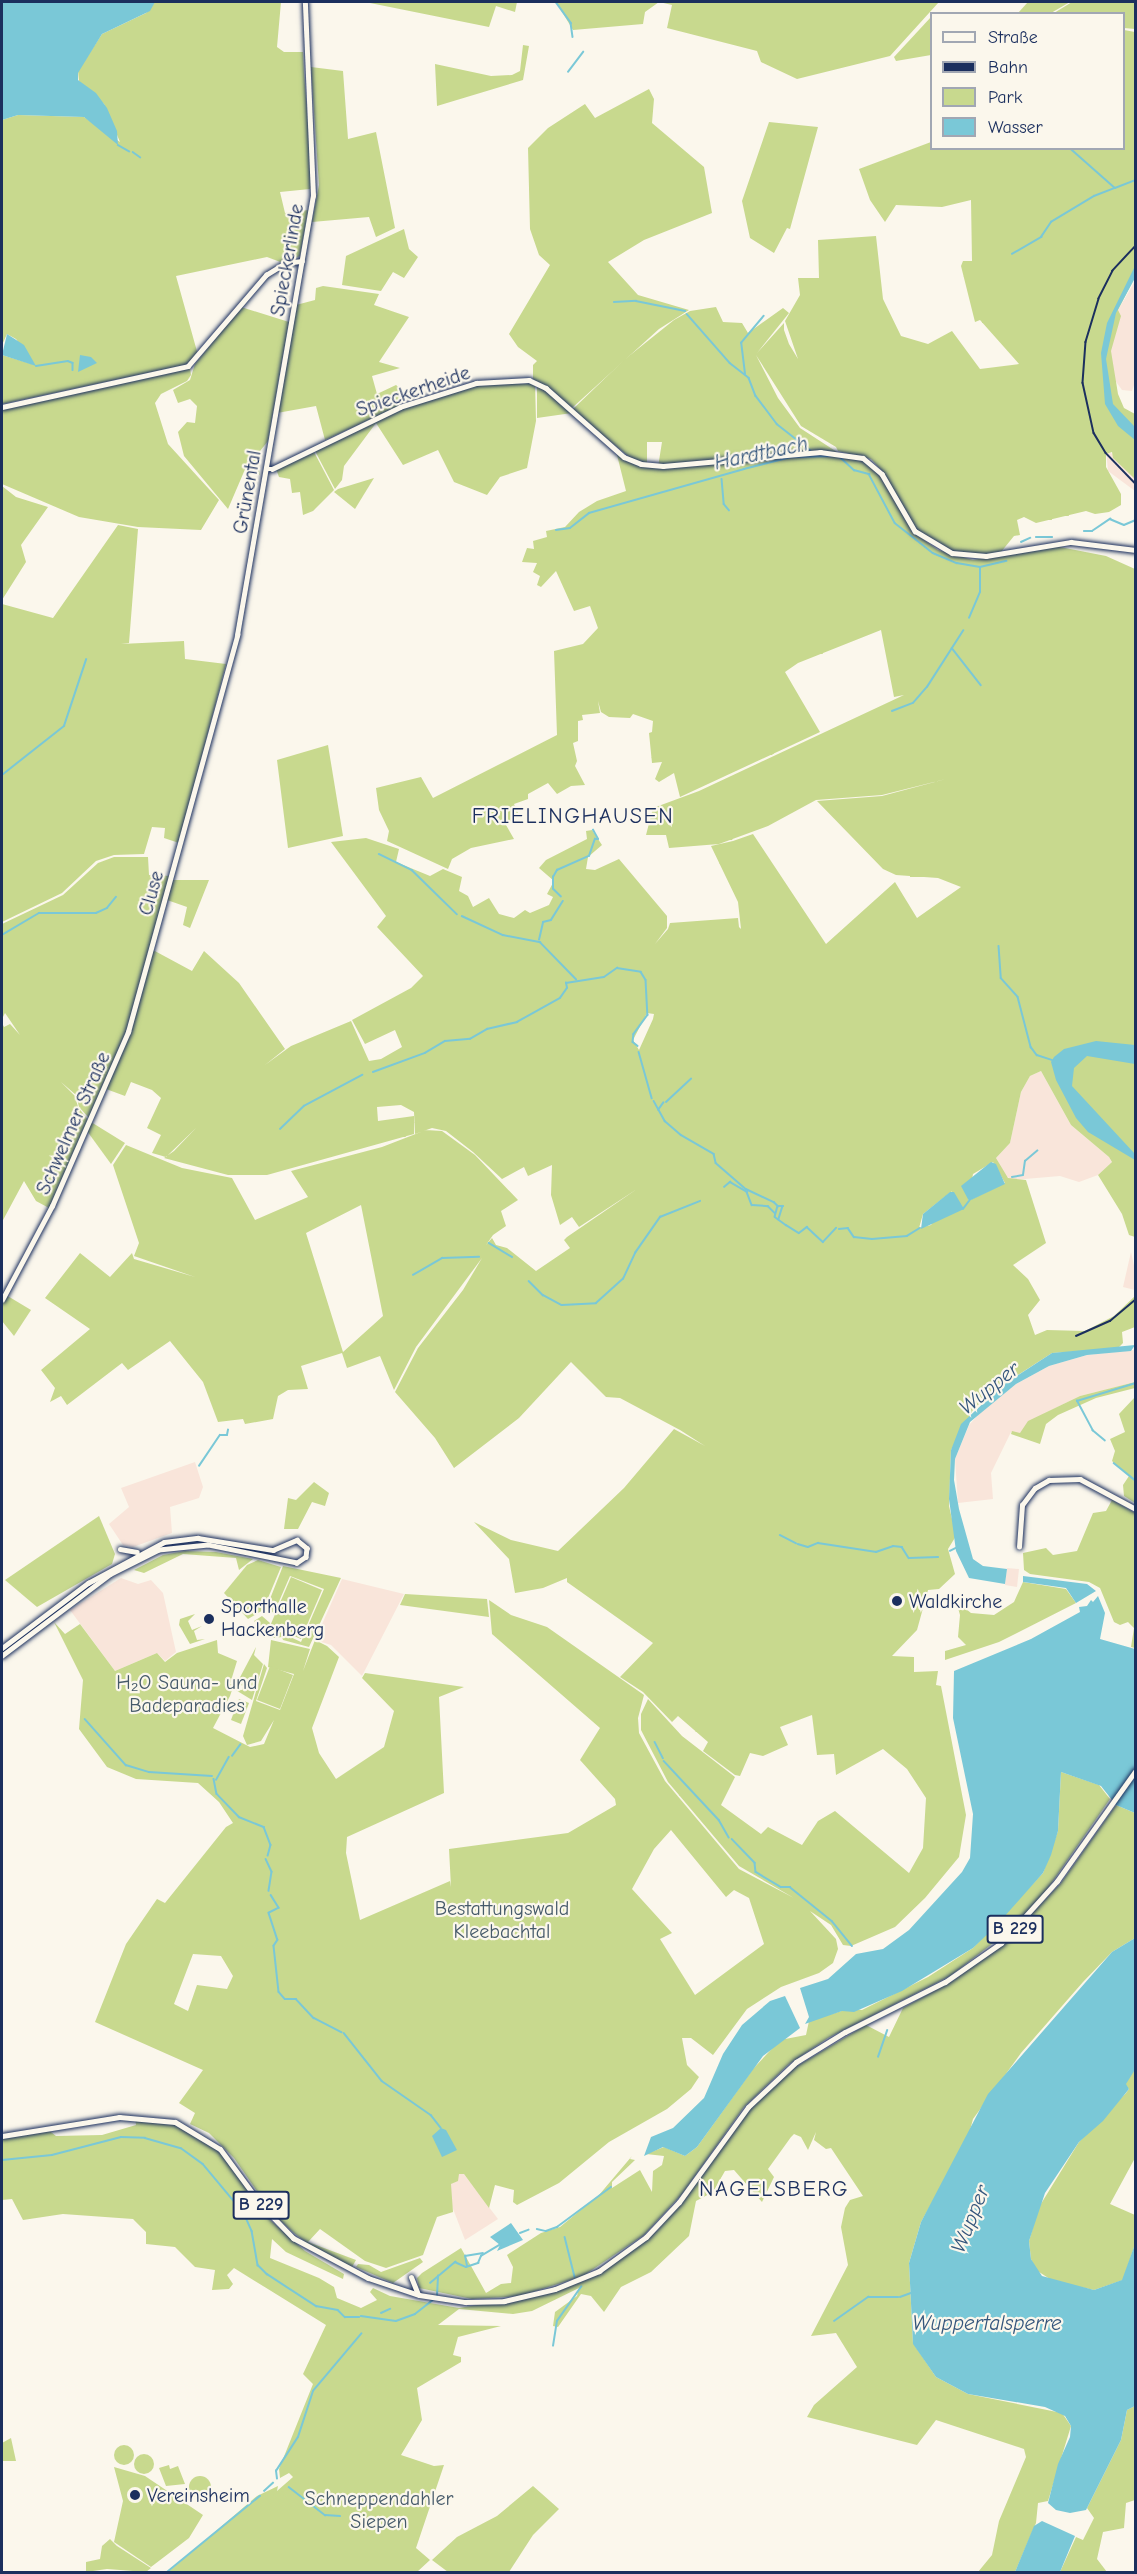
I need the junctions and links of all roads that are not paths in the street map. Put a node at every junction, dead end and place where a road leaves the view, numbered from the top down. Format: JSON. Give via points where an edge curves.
{"nodes":[{"id":1,"x":305,"y":2,"type":"edge"},
{"id":2,"x":302,"y":261,"type":"junction"},
{"id":3,"x":2,"y":407,"type":"edge"},
{"id":4,"x":270,"y":443,"type":"joint"},
{"id":5,"x":266,"y":469,"type":"junction"},
{"id":6,"x":1136,"y":550,"type":"edge"},
{"id":7,"x":223,"y":688,"type":"joint"},
{"id":8,"x":151,"y":950,"type":"joint"},
{"id":9,"x":2,"y":1300,"type":"edge"},
{"id":10,"x":1136,"y":1509,"type":"edge"},
{"id":11,"x":288,"y":1545,"type":"junction"},
{"id":12,"x":1019,"y":1547,"type":"dead end"},
{"id":13,"x":120,"y":1549,"type":"dead end"},
{"id":14,"x":140,"y":1552,"type":"junction"},
{"id":15,"x":284,"y":1560,"type":"junction"},
{"id":16,"x":124,"y":1564,"type":"junction"},
{"id":17,"x":37,"y":1623,"type":"junction"},
{"id":18,"x":2,"y":1648,"type":"edge"},
{"id":19,"x":2,"y":1656,"type":"edge"},
{"id":20,"x":1136,"y":1770,"type":"edge"},
{"id":21,"x":2,"y":2136,"type":"edge"},
{"id":22,"x":404,"y":2291,"type":"junction"},
{"id":23,"x":419,"y":2295,"type":"junction"}],
"edges":[{"from":1,"to":2,"type":"main road","name":"Spieckerlinde","via":[[313,184]]},
{"from":2,"to":3,"type":"main road","via":[[285,263],[266,275],[188,366]]},
{"from":2,"to":4,"type":"main road","name":"Spieckerlinde"},
{"from":4,"to":5,"type":"main road","name":"Grünental"},
{"from":5,"to":6,"type":"main road","name":"Spieckerheide","via":[[400,407],[476,383],[525,380],[541,385],[624,457],[641,464],[663,466],[838,453],[860,457],[875,465],[908,522],[935,546],[969,556],[1071,542]]},
{"from":5,"to":7,"type":"main road","name":"Grünental","via":[[243,602]]},
{"from":7,"to":8,"type":"main road","name":"Cluse"},
{"from":8,"to":9,"type":"main road","name":"Schwelmer Straße","via":[[123,1046],[52,1206]]},
{"from":10,"to":12,"type":"main road","via":[[1077,1478],[1048,1480],[1032,1490],[1022,1505]]},
{"from":11,"to":14,"type":"main road","via":[[270,1550],[186,1538]]},
{"from":11,"to":15,"type":"main road"},
{"from":11,"to":15,"type":"main road","via":[[302,1542],[307,1554],[300,1562]]},
{"from":13,"to":14,"type":"main road"},
{"from":14,"to":16,"type":"main road"},
{"from":15,"to":16,"type":"main road","via":[[191,1544],[159,1550]]},
{"from":16,"to":17,"type":"main road"},
{"from":17,"to":18,"type":"main road"},
{"from":17,"to":19,"type":"main road"},
{"from":20,"to":23,"type":"main road","number":"B 229","via":[[1035,1908],[993,1949],[933,1989],[827,2041],[781,2074],[740,2116],[674,2209],[631,2250],[587,2277],[540,2294],[492,2302]]},
{"from":21,"to":22,"type":"main road","number":"B 229","via":[[127,2116],[182,2124],[220,2149],[262,2206],[293,2238],[348,2269]]},
{"from":22,"to":23,"type":"main road","number":"B 229"},
{"from":22,"to":23,"type":"main road","via":[[411,2277]]}]}
